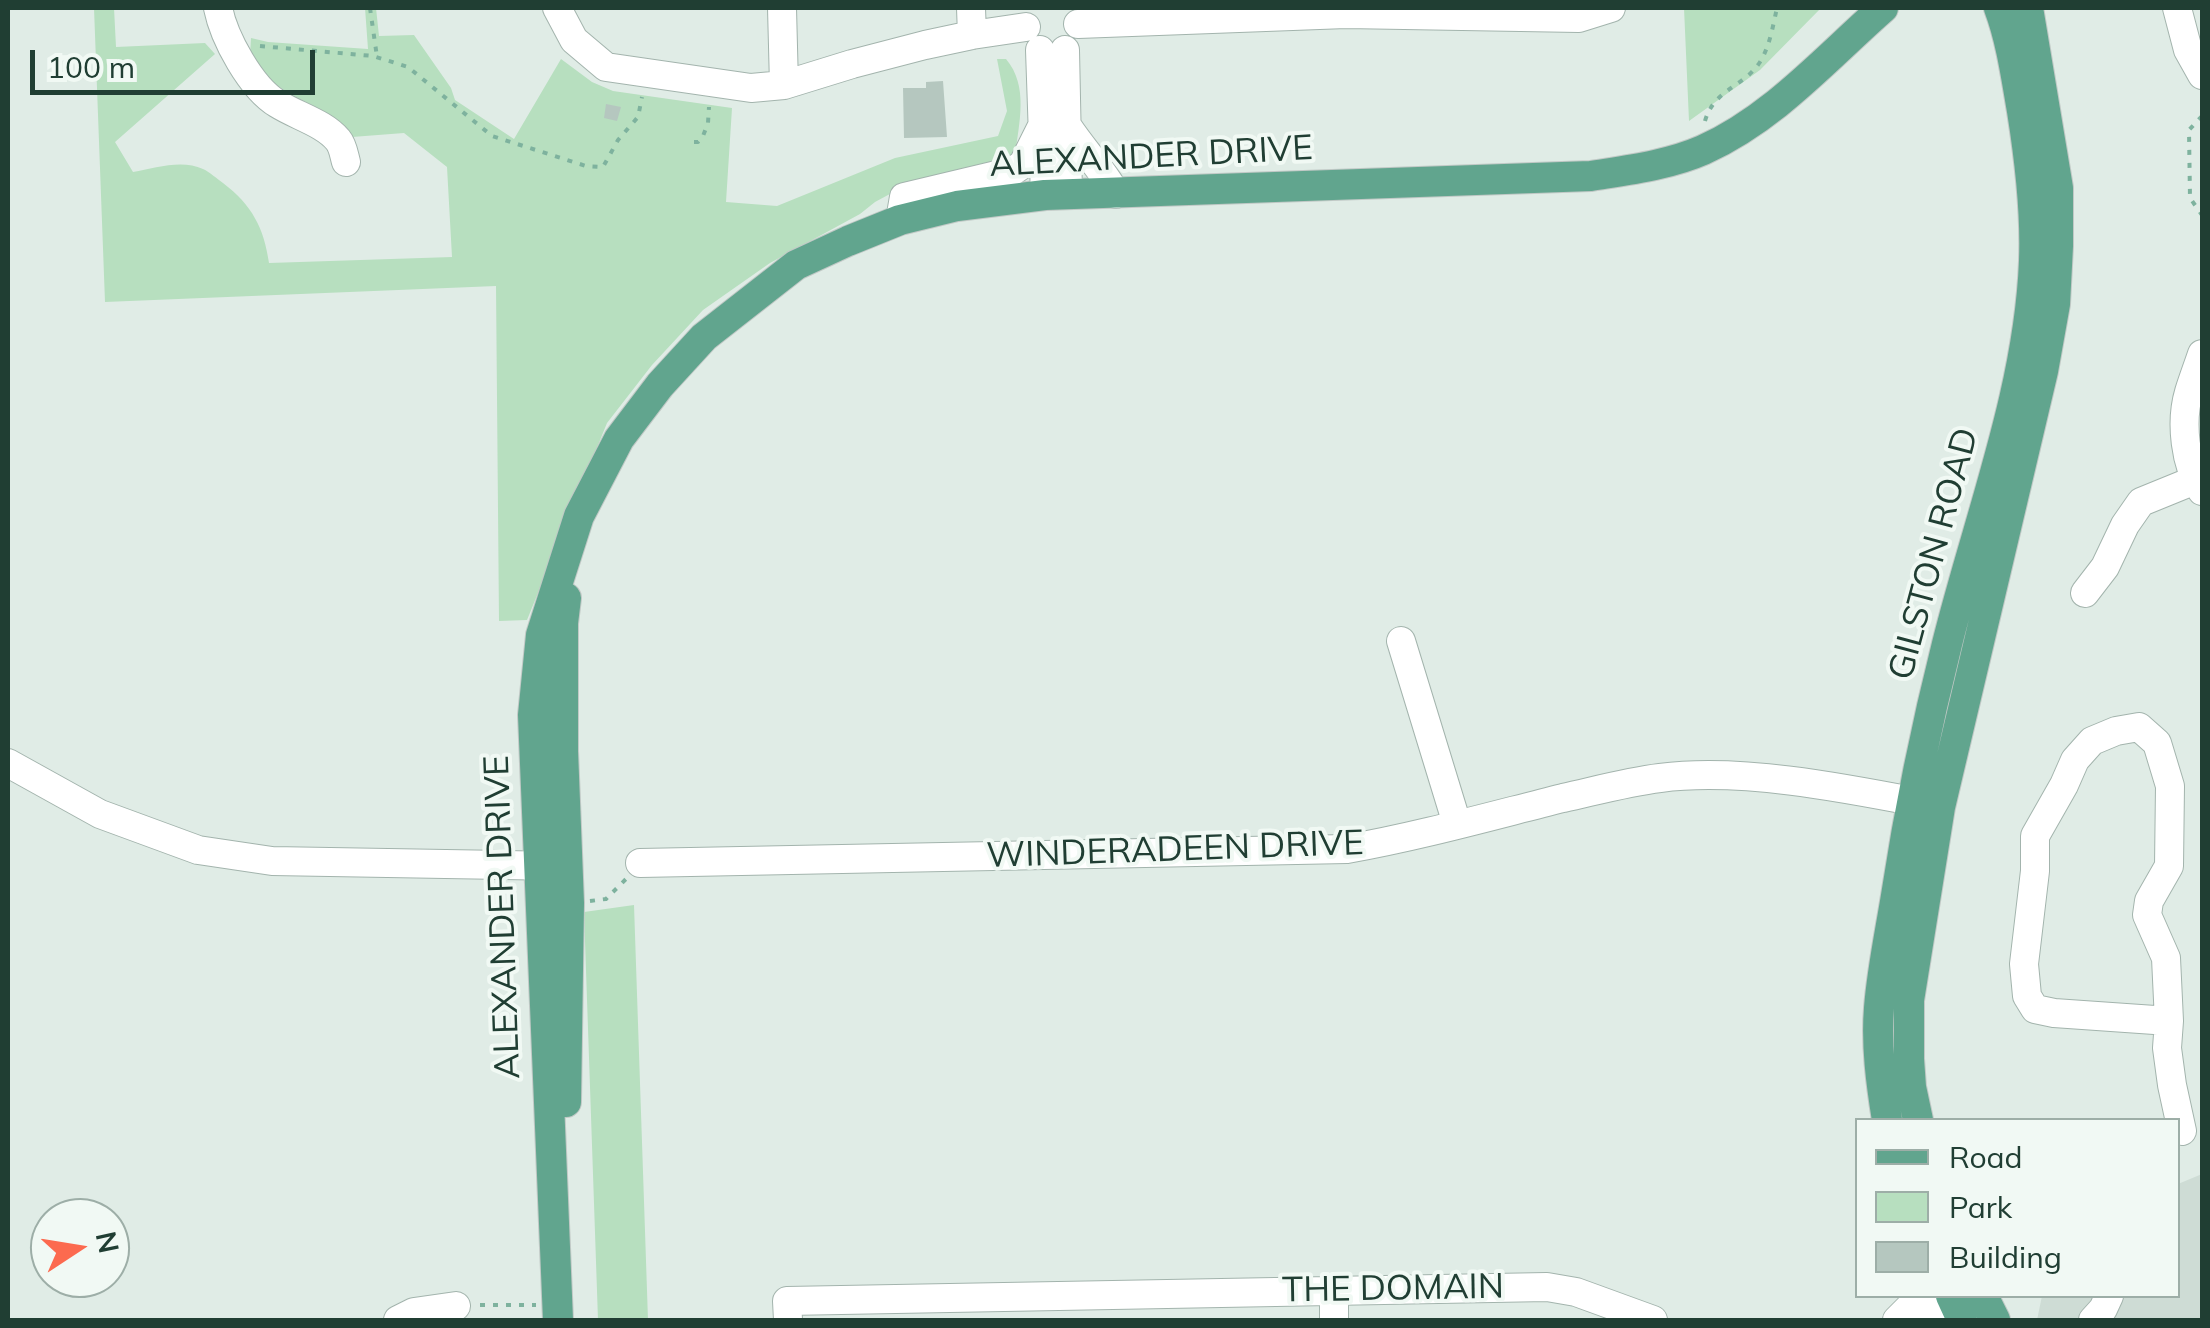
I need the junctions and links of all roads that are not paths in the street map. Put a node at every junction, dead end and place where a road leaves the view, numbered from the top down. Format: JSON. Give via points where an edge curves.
{"nodes":[{"id":1,"x":557,"y":8,"type":"edge"},
{"id":2,"x":782,"y":8,"type":"edge"},
{"id":3,"x":1611,"y":8,"type":"edge"},
{"id":4,"x":1856,"y":8,"type":"edge"},
{"id":5,"x":1883,"y":8,"type":"edge"},
{"id":6,"x":1999,"y":8,"type":"edge"},
{"id":7,"x":2028,"y":8,"type":"edge"},
{"id":8,"x":2177,"y":8,"type":"edge"},
{"id":9,"x":1346,"y":10,"type":"edge"},
{"id":10,"x":1132,"y":14,"type":"edge"},
{"id":11,"x":1074,"y":16,"type":"edge"},
{"id":12,"x":220,"y":18,"type":"edge"},
{"id":13,"x":971,"y":21,"type":"edge"},
{"id":14,"x":1042,"y":34,"type":"edge"},
{"id":15,"x":1823,"y":60,"type":"junction"},
{"id":16,"x":2202,"y":75,"type":"edge"},
{"id":17,"x":784,"y":85,"type":"junction"},
{"id":18,"x":1054,"y":126,"type":"junction"},
{"id":19,"x":346,"y":162,"type":"dead end"},
{"id":20,"x":1116,"y":194,"type":"junction"},
{"id":21,"x":1057,"y":195,"type":"junction"},
{"id":22,"x":900,"y":220,"type":"junction"},
{"id":23,"x":2202,"y":354,"type":"edge"},
{"id":24,"x":2198,"y":486,"type":"edge"},
{"id":25,"x":2085,"y":593,"type":"dead end"},
{"id":26,"x":1401,"y":641,"type":"dead end"},
{"id":27,"x":8,"y":763,"type":"edge"},
{"id":28,"x":1925,"y":804,"type":"junction"},
{"id":29,"x":1457,"y":824,"type":"junction"},
{"id":30,"x":640,"y":864,"type":"road end"},
{"id":31,"x":553,"y":866,"type":"junction"},
{"id":32,"x":2169,"y":1021,"type":"junction"},
{"id":33,"x":1911,"y":1087,"type":"junction"},
{"id":34,"x":1887,"y":1118,"type":"edge"},
{"id":35,"x":1918,"y":1118,"type":"edge"},
{"id":36,"x":1932,"y":1118,"type":"edge"},
{"id":37,"x":2185,"y":1131,"type":"edge"},
{"id":38,"x":1334,"y":1290,"type":"junction"},
{"id":39,"x":1919,"y":1298,"type":"edge"},
{"id":40,"x":1950,"y":1298,"type":"edge"},
{"id":41,"x":2108,"y":1298,"type":"edge"},
{"id":42,"x":456,"y":1306,"type":"road end"},
{"id":43,"x":1061,"y":1309,"type":"edge"},
{"id":44,"x":548,"y":1313,"type":"edge"},
{"id":45,"x":398,"y":1320,"type":"edge"},
{"id":46,"x":568,"y":1320,"type":"edge"},
{"id":47,"x":788,"y":1320,"type":"edge"},
{"id":48,"x":1334,"y":1320,"type":"edge"},
{"id":49,"x":1653,"y":1320,"type":"edge"},
{"id":50,"x":1897,"y":1320,"type":"edge"},
{"id":51,"x":1927,"y":1320,"type":"edge"},
{"id":52,"x":2093,"y":1320,"type":"edge"}],
"edges":[{"from":1,"to":17,"type":"street","via":[[574,40],[606,67],[752,88]]},
{"from":2,"to":17,"type":"street"},
{"from":3,"to":9,"type":"street","via":[[1579,18]]},
{"from":4,"to":15,"type":"main road","name":"ALEXANDER DRIVE"},
{"from":5,"to":15,"type":"main road","name":"ALEXANDER DRIVE"},
{"from":6,"to":28,"type":"main road","name":"GILSTON ROAD","via":[[2032,168],[2034,264],[2014,395],[1948,642]]},
{"from":7,"to":28,"type":"main road","name":"GILSTON ROAD","via":[[2058,188],[2055,304]]},
{"from":8,"to":16,"type":"street"},
{"from":9,"to":10,"type":"street"},
{"from":10,"to":11,"type":"street"},
{"from":11,"to":14,"type":"street","via":[[1076,39]]},
{"from":12,"to":19,"type":"street","via":[[260,91],[328,131]]},
{"from":13,"to":14,"type":"street"},
{"from":13,"to":17,"type":"street"},
{"from":14,"to":18,"type":"street"},
{"from":15,"to":20,"type":"main road","name":"ALEXANDER DRIVE","via":[[1760,117],[1700,152],[1649,166],[1591,176]]},
{"from":18,"to":20,"type":"street","via":[[1101,168]]},
{"from":18,"to":21,"type":"street"},
{"from":18,"to":22,"type":"street","via":[[1013,172],[904,196]]},
{"from":20,"to":21,"type":"main road","name":"ALEXANDER DRIVE"},
{"from":21,"to":22,"type":"main road","name":"ALEXANDER DRIVE"},
{"from":22,"to":31,"type":"main road","name":"ALEXANDER DRIVE","via":[[796,266],[704,336],[619,438],[579,516],[562,623]]},
{"from":23,"to":24,"type":"street","via":[[2184,435]]},
{"from":24,"to":25,"type":"street","via":[[2141,502]]},
{"from":26,"to":29,"type":"street"},
{"from":27,"to":31,"type":"street","via":[[100,814],[198,850],[272,861]]},
{"from":28,"to":29,"type":"street","name":"WINDERADEEN DRIVE","via":[[1753,777],[1690,776],[1616,786]]},
{"from":28,"to":33,"type":"main road","name":"GILSTON ROAD","via":[[1909,1000]]},
{"from":28,"to":34,"type":"main road","name":"GILSTON ROAD","via":[[1879,1009]]},
{"from":29,"to":30,"type":"street","name":"WINDERADEEN DRIVE","via":[[1348,849]]},
{"from":31,"to":44,"type":"main road","name":"ALEXANDER DRIVE"},
{"from":31,"to":46,"type":"main road","name":"ALEXANDER DRIVE","via":[[569,903]]},
{"from":32,"to":32,"type":"street","via":[[2054,1013],[2035,1008],[2027,996],[2035,836],[2075,760],[2092,741],[2116,731],[2139,728],[2157,743],[2170,786],[2169,866],[2147,915],[2166,958]]},
{"from":32,"to":37,"type":"street","via":[[2172,1086]]},
{"from":33,"to":35,"type":"main road","name":"GILSTON ROAD"},
{"from":33,"to":36,"type":"main road"},
{"from":38,"to":43,"type":"street","name":"THE DOMAIN"},
{"from":38,"to":48,"type":"street"},
{"from":38,"to":49,"type":"street","name":"THE DOMAIN","via":[[1547,1286]]},
{"from":39,"to":50,"type":"street"},
{"from":40,"to":51,"type":"street"},
{"from":41,"to":52,"type":"street"},
{"from":42,"to":45,"type":"street"},
{"from":43,"to":47,"type":"street","name":"THE DOMAIN","via":[[788,1301]]}]}
